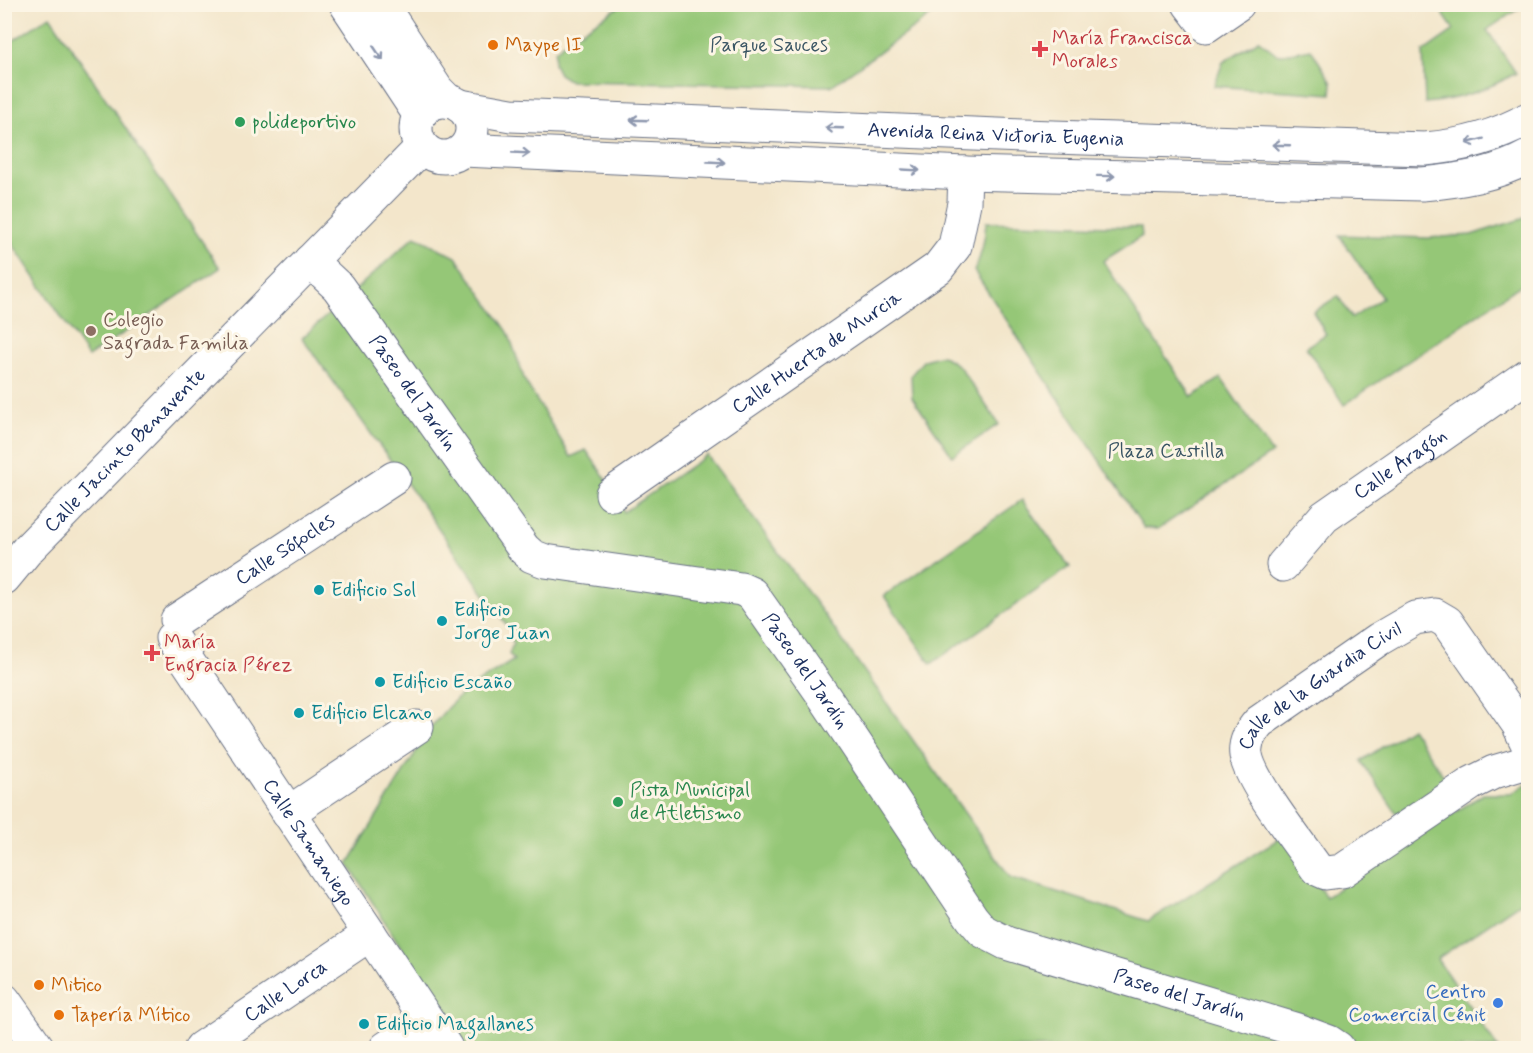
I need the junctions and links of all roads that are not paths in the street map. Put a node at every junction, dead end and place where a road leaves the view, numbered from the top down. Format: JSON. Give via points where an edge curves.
{"nodes":[{"id":1,"x":346,"y":4,"type":"edge"},
{"id":2,"x":381,"y":4,"type":"edge"},
{"id":3,"x":1238,"y":4,"type":"edge"},
{"id":4,"x":1198,"y":15,"type":"edge"},
{"id":5,"x":419,"y":64,"type":"junction"},
{"id":6,"x":454,"y":103,"type":"junction"},
{"id":7,"x":511,"y":115,"type":"junction"},
{"id":8,"x":1528,"y":119,"type":"edge"},
{"id":9,"x":420,"y":133,"type":"junction"},
{"id":10,"x":463,"y":150,"type":"junction"},
{"id":11,"x":1528,"y":157,"type":"edge"},
{"id":12,"x":965,"y":173,"type":"junction"},
{"id":13,"x":310,"y":261,"type":"junction"},
{"id":14,"x":1528,"y":375,"type":"edge"},
{"id":15,"x":394,"y":478,"type":"dead end"},
{"id":16,"x":612,"y":494,"type":"dead end"},
{"id":17,"x":16,"y":555,"type":"edge"},
{"id":18,"x":1283,"y":565,"type":"dead end"},
{"id":19,"x":4,"y":578,"type":"edge"},
{"id":20,"x":175,"y":629,"type":"joint"},
{"id":21,"x":417,"y":727,"type":"dead end"},
{"id":22,"x":1527,"y":756,"type":"edge"},
{"id":23,"x":288,"y":813,"type":"junction"},
{"id":24,"x":370,"y":934,"type":"junction"},
{"id":25,"x":4,"y":1000,"type":"edge"},
{"id":26,"x":428,"y":1021,"type":"junction"},
{"id":27,"x":234,"y":1039,"type":"edge"},
{"id":28,"x":38,"y":1048,"type":"edge"},
{"id":29,"x":201,"y":1048,"type":"edge"},
{"id":30,"x":386,"y":1048,"type":"edge"},
{"id":31,"x":446,"y":1048,"type":"edge"},
{"id":32,"x":1338,"y":1048,"type":"edge"}],
"edges":[{"from":1,"to":9,"type":"street","one_way":true,"via":[[417,111]]},
{"from":2,"to":5,"type":"street"},
{"from":3,"to":4,"type":"street"},
{"from":5,"to":6,"type":"street","via":[[437,90]]},
{"from":5,"to":7,"type":"street","via":[[445,83]]},
{"from":6,"to":7,"type":"street","name":"Avenida Reina Victoria Eugenia"},
{"from":6,"to":9,"type":"street","via":[[436,102],[425,108]]},
{"from":6,"to":10,"type":"street","via":[[469,115],[472,127]]},
{"from":8,"to":7,"type":"street","name":"Avenida Reina Victoria Eugenia","one_way":true,"via":[[1484,139],[1425,149]]},
{"from":9,"to":10,"type":"street","via":[[431,154],[453,156]]},
{"from":9,"to":13,"type":"street","name":"Calle Jacinto Benavente"},
{"from":10,"to":12,"type":"street","name":"Avenida Reina Victoria Eugenia","one_way":true},
{"from":12,"to":11,"type":"street","name":"Avenida Reina Victoria Eugenia","one_way":true,"via":[[1422,184],[1458,181]]},
{"from":12,"to":16,"type":"street","name":"Calle Huerta de Murcia","via":[[964,203],[955,246],[938,268]]},
{"from":13,"to":17,"type":"street","name":"Calle Jacinto Benavente"},
{"from":13,"to":32,"type":"street","name":"Paseo del Jardín","via":[[338,287],[532,556],[741,589],[752,594],[983,931],[1006,943],[1294,1029]]},
{"from":14,"to":18,"type":"street","name":"Calle Aragón","via":[[1324,517]]},
{"from":15,"to":20,"type":"street","name":"Calle Sófocles"},
{"from":17,"to":19,"type":"street","name":"Calle Jacinto Benavente"},
{"from":20,"to":23,"type":"street","name":"Calle Samaniego"},
{"from":21,"to":23,"type":"street"},
{"from":22,"to":22,"type":"street","name":"Calle de la Guardia Civil","via":[[1472,783],[1342,870],[1326,873],[1317,869],[1262,789],[1250,770],[1246,753],[1249,734],[1259,722],[1379,639],[1415,618],[1435,615],[1447,622],[1518,724]]},
{"from":23,"to":24,"type":"street","name":"Calle Samaniego"},
{"from":24,"to":26,"type":"street","name":"Calle Samaniego"},
{"from":24,"to":27,"type":"street","name":"Calle Lorca"},
{"from":25,"to":28,"type":"street"},
{"from":26,"to":30,"type":"street"},
{"from":26,"to":31,"type":"street","name":"Calle Samaniego"},
{"from":27,"to":29,"type":"street","name":"Calle Lorca"}]}
